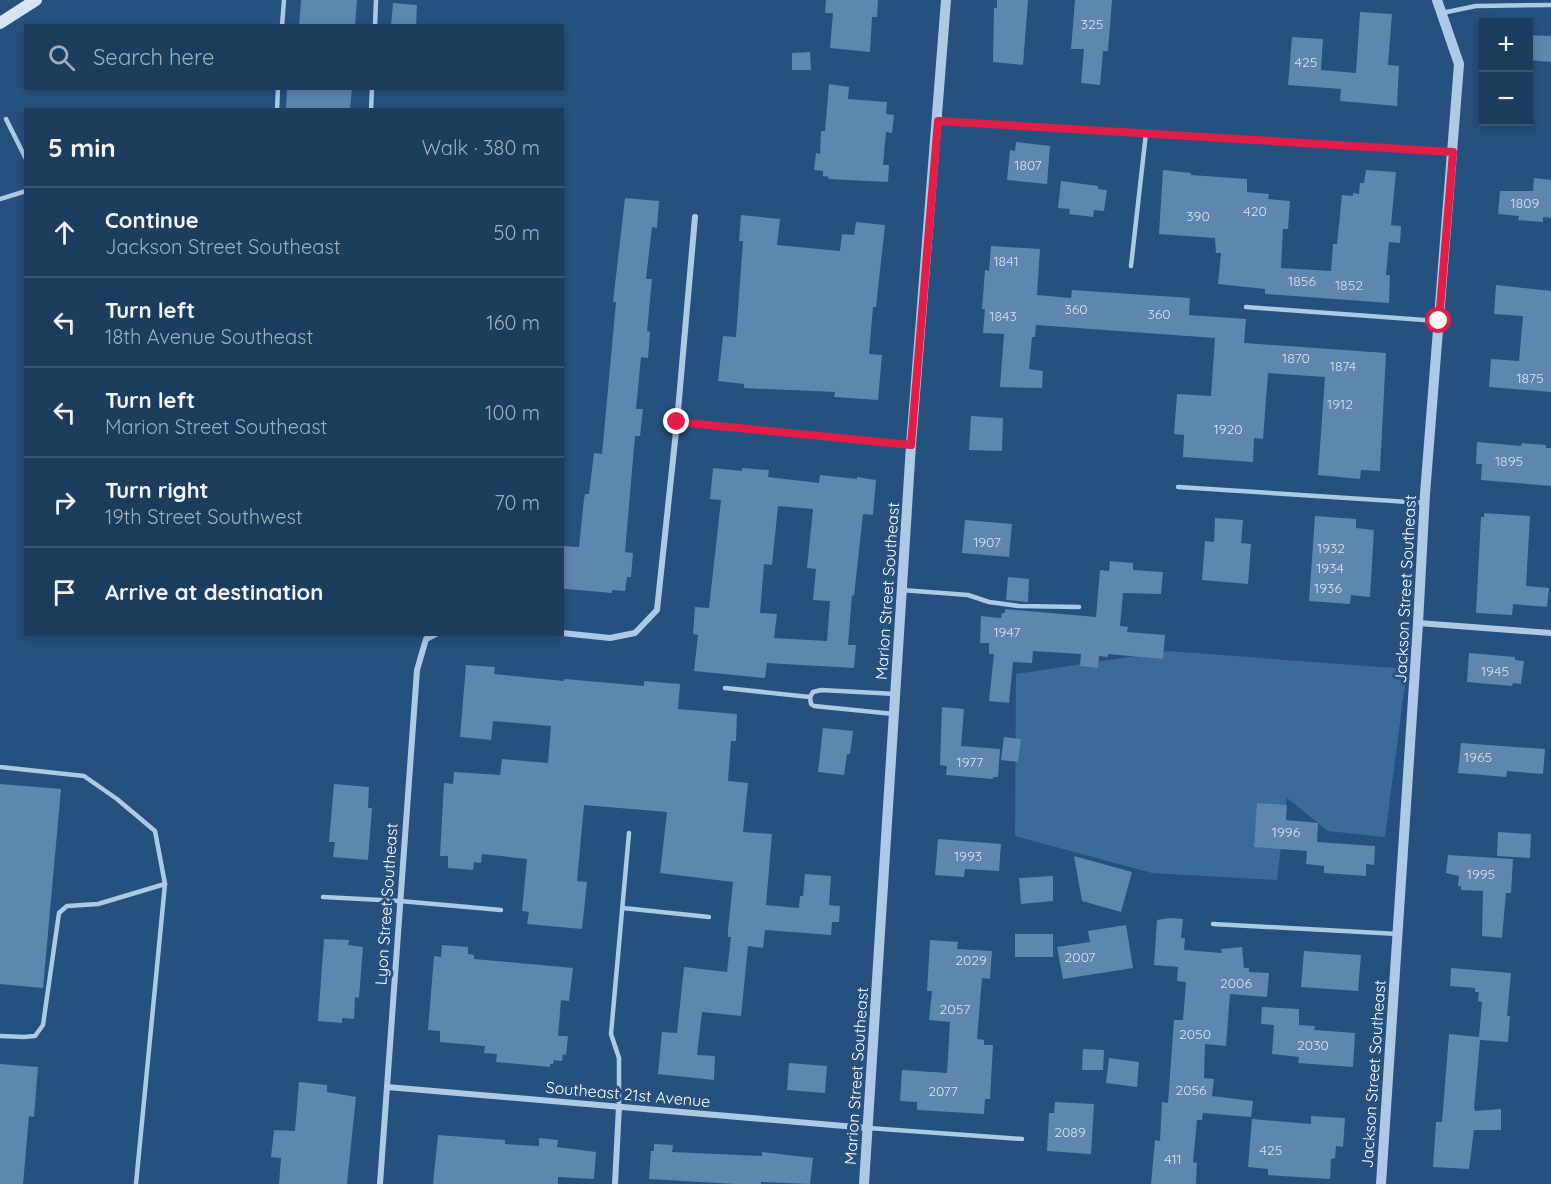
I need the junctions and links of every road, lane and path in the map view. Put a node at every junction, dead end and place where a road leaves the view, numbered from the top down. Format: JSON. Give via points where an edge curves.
{"nodes":[{"id":1,"x":36,"y":0,"type":"edge"},
{"id":2,"x":284,"y":0,"type":"edge"},
{"id":3,"x":376,"y":0,"type":"edge"},
{"id":4,"x":946,"y":0,"type":"edge"},
{"id":5,"x":1437,"y":0,"type":"edge"},
{"id":6,"x":1551,"y":5,"type":"edge"},
{"id":7,"x":1442,"y":13,"type":"junction"},
{"id":8,"x":0,"y":23,"type":"edge"},
{"id":9,"x":282,"y":24,"type":"edge"},
{"id":10,"x":375,"y":24,"type":"edge"},
{"id":11,"x":278,"y":90,"type":"edge"},
{"id":12,"x":372,"y":90,"type":"edge"},
{"id":13,"x":277,"y":108,"type":"edge"},
{"id":14,"x":372,"y":108,"type":"edge"},
{"id":15,"x":6,"y":119,"type":"dead end"},
{"id":16,"x":938,"y":121,"type":"junction"},
{"id":17,"x":1146,"y":133,"type":"junction"},
{"id":18,"x":1453,"y":152,"type":"junction"},
{"id":19,"x":24,"y":155,"type":"edge"},
{"id":20,"x":24,"y":192,"type":"edge"},
{"id":21,"x":0,"y":199,"type":"edge"},
{"id":22,"x":695,"y":217,"type":"dead end"},
{"id":23,"x":1131,"y":266,"type":"dead end"},
{"id":24,"x":1246,"y":307,"type":"dead end"},
{"id":25,"x":1439,"y":321,"type":"junction"},
{"id":26,"x":677,"y":422,"type":"junction"},
{"id":27,"x":911,"y":445,"type":"junction"},
{"id":28,"x":1179,"y":488,"type":"dead end"},
{"id":29,"x":1424,"y":503,"type":"junction"},
{"id":30,"x":902,"y":590,"type":"junction"},
{"id":31,"x":1079,"y":607,"type":"dead end"},
{"id":32,"x":1418,"y":623,"type":"junction"},
{"id":33,"x":564,"y":633,"type":"edge"},
{"id":34,"x":1551,"y":633,"type":"edge"},
{"id":35,"x":432,"y":636,"type":"edge"},
{"id":36,"x":725,"y":688,"type":"dead end"},
{"id":37,"x":896,"y":694,"type":"junction"},
{"id":38,"x":810,"y":697,"type":"junction"},
{"id":39,"x":894,"y":714,"type":"junction"},
{"id":40,"x":0,"y":767,"type":"edge"},
{"id":41,"x":629,"y":833,"type":"dead end"},
{"id":42,"x":165,"y":884,"type":"junction"},
{"id":43,"x":323,"y":897,"type":"dead end"},
{"id":44,"x":400,"y":901,"type":"junction"},
{"id":45,"x":622,"y":908,"type":"junction"},
{"id":46,"x":501,"y":909,"type":"dead end"},
{"id":47,"x":709,"y":916,"type":"dead end"},
{"id":48,"x":1213,"y":924,"type":"dead end"},
{"id":49,"x":1398,"y":934,"type":"junction"},
{"id":50,"x":0,"y":1036,"type":"edge"},
{"id":51,"x":387,"y":1087,"type":"junction"},
{"id":52,"x":619,"y":1106,"type":"junction"},
{"id":53,"x":867,"y":1128,"type":"junction"},
{"id":54,"x":1022,"y":1139,"type":"dead end"},
{"id":55,"x":136,"y":1184,"type":"edge"},
{"id":56,"x":380,"y":1184,"type":"edge"},
{"id":57,"x":615,"y":1184,"type":"edge"},
{"id":58,"x":864,"y":1184,"type":"edge"},
{"id":59,"x":1381,"y":1184,"type":"edge"}],
"edges":[{"from":1,"to":8,"type":"main road"},
{"from":2,"to":9,"type":"lane"},
{"from":3,"to":10,"type":"lane"},
{"from":4,"to":16,"type":"street","name":"Marion Street Southeast"},
{"from":5,"to":7,"type":"street","name":"Jackson Street Southeast"},
{"from":6,"to":7,"type":"lane","via":[[1476,6]]},
{"from":7,"to":18,"type":"street","name":"Jackson Street Southeast","via":[[1459,64]]},
{"from":11,"to":13,"type":"lane"},
{"from":12,"to":14,"type":"lane"},
{"from":15,"to":19,"type":"lane"},
{"from":16,"to":17,"type":"street"},
{"from":16,"to":27,"type":"street","name":"Marion Street Southeast"},
{"from":17,"to":18,"type":"street"},
{"from":17,"to":23,"type":"lane"},
{"from":18,"to":25,"type":"street","name":"Jackson Street Southeast"},
{"from":20,"to":21,"type":"lane"},
{"from":22,"to":26,"type":"street"},
{"from":24,"to":25,"type":"lane"},
{"from":25,"to":29,"type":"street","name":"Jackson Street Southeast"},
{"from":26,"to":27,"type":"street"},
{"from":26,"to":33,"type":"street","via":[[657,610],[635,633],[610,638]]},
{"from":27,"to":30,"type":"street","name":"Marion Street Southeast"},
{"from":28,"to":29,"type":"lane"},
{"from":29,"to":32,"type":"street","name":"Jackson Street Southeast"},
{"from":30,"to":31,"type":"lane","via":[[968,595],[1019,606]]},
{"from":30,"to":37,"type":"street","name":"Marion Street Southeast"},
{"from":32,"to":34,"type":"street"},
{"from":32,"to":49,"type":"street","name":"Jackson Street Southeast"},
{"from":35,"to":44,"type":"street","name":"Lyon Street Southeast","via":[[426,639],[417,670]]},
{"from":36,"to":38,"type":"lane"},
{"from":37,"to":38,"type":"lane","via":[[821,690]]},
{"from":37,"to":39,"type":"street","name":"Marion Street Southeast"},
{"from":38,"to":39,"type":"lane","via":[[814,706]]},
{"from":39,"to":53,"type":"street","name":"Marion Street Southeast"},
{"from":40,"to":42,"type":"lane","via":[[84,776],[117,799],[155,831]]},
{"from":41,"to":45,"type":"lane"},
{"from":42,"to":50,"type":"lane","via":[[98,904],[67,906],[59,912],[43,1025],[35,1036]]},
{"from":42,"to":55,"type":"lane"},
{"from":43,"to":44,"type":"lane"},
{"from":44,"to":46,"type":"lane"},
{"from":44,"to":51,"type":"street","name":"Lyon Street Southeast"},
{"from":45,"to":47,"type":"lane"},
{"from":45,"to":52,"type":"lane","via":[[611,1034],[619,1058]]},
{"from":48,"to":49,"type":"lane"},
{"from":49,"to":59,"type":"street","name":"Jackson Street Southeast"},
{"from":51,"to":52,"type":"street","name":"Southeast 21st Avenue"},
{"from":51,"to":56,"type":"street","name":"Lyon Street Southeast"},
{"from":52,"to":53,"type":"street","name":"Southeast 21st Avenue"},
{"from":52,"to":57,"type":"street"},
{"from":53,"to":54,"type":"lane"},
{"from":53,"to":58,"type":"street","name":"Marion Street Southeast"}]}
